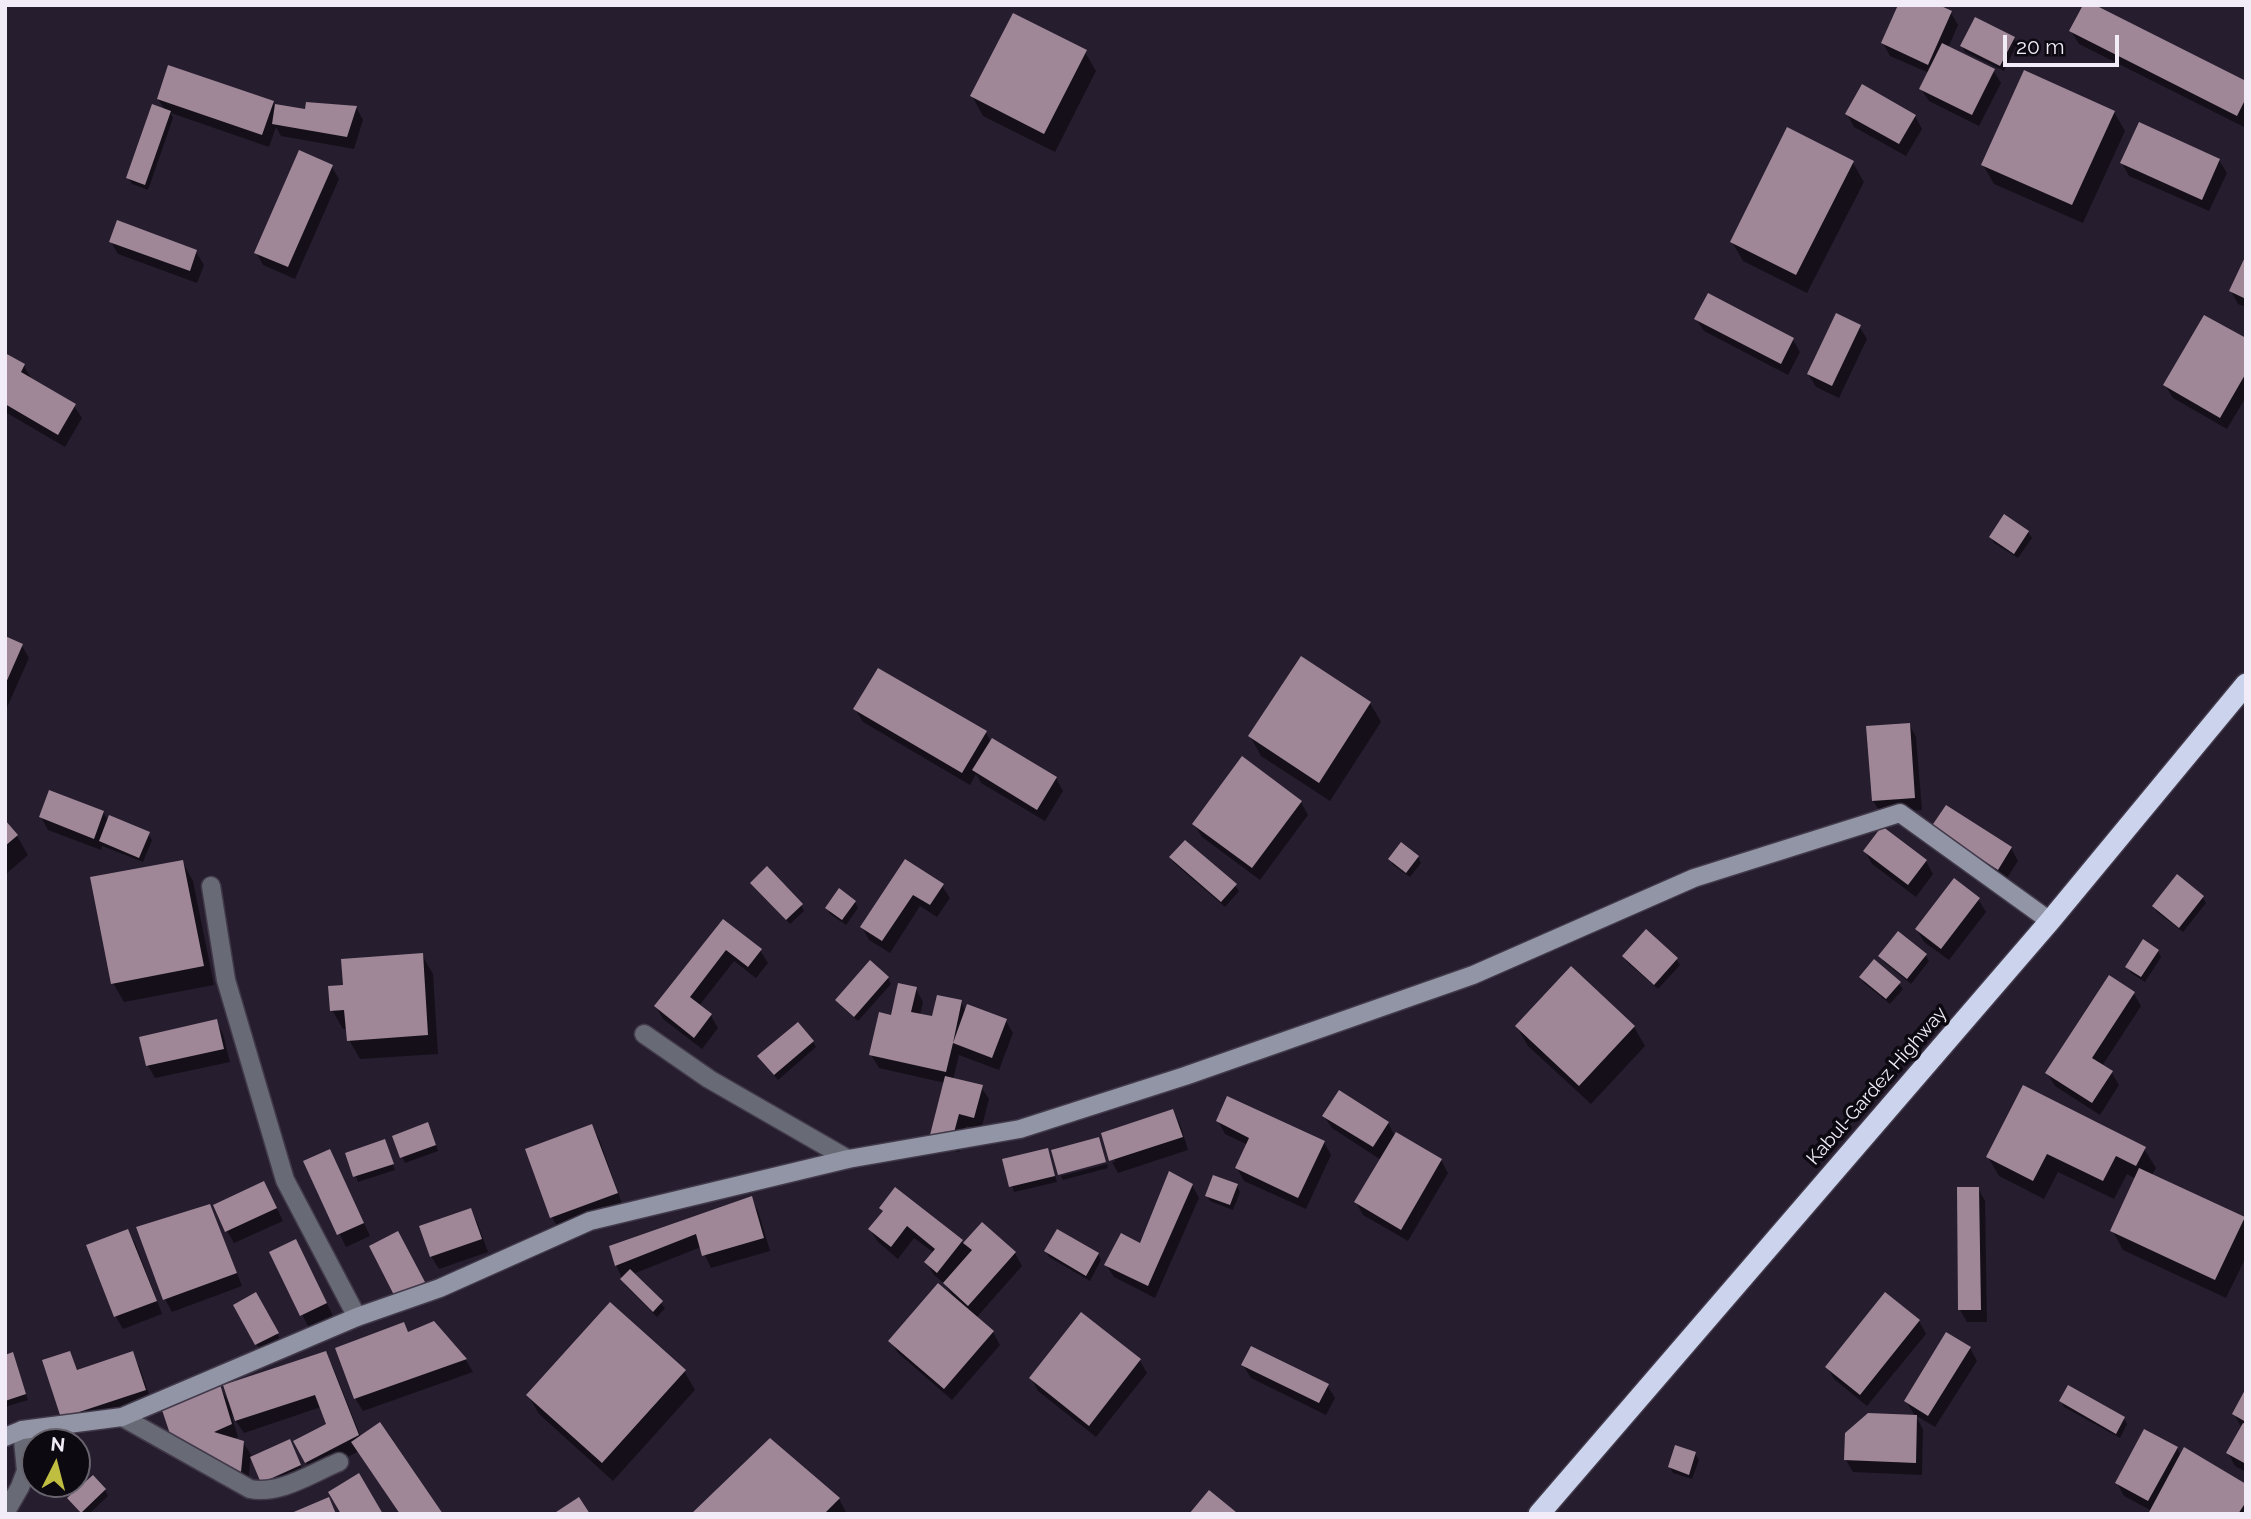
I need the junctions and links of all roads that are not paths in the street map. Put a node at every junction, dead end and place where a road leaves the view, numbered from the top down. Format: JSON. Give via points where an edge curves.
{"nodes":[{"id":1,"x":2246,"y":684,"type":"edge"},
{"id":2,"x":211,"y":886,"type":"dead end"},
{"id":3,"x":2050,"y":921,"type":"junction"},
{"id":4,"x":645,"y":1034,"type":"dead end"},
{"id":5,"x":848,"y":1159,"type":"junction"},
{"id":6,"x":357,"y":1317,"type":"junction"},
{"id":7,"x":122,"y":1417,"type":"junction"},
{"id":8,"x":14,"y":1434,"type":"edge"},
{"id":9,"x":339,"y":1462,"type":"dead end"},
{"id":10,"x":5,"y":1513,"type":"edge"},
{"id":11,"x":1539,"y":1514,"type":"edge"}],
"edges":[{"from":1,"to":3,"type":"highway","name":"Kabul-Gardez Highway"},
{"from":2,"to":6,"type":"street","via":[[226,980],[285,1180]]},
{"from":3,"to":5,"type":"street","via":[[1899,813],[1693,878],[1473,975],[1185,1076],[1020,1129]]},
{"from":3,"to":11,"type":"highway","name":"Kabul-Gardez Highway"},
{"from":4,"to":5,"type":"street","via":[[709,1079]]},
{"from":5,"to":6,"type":"street","via":[[590,1221],[440,1288]]},
{"from":6,"to":7,"type":"street"},
{"from":7,"to":8,"type":"street"},
{"from":7,"to":9,"type":"street","via":[[250,1489],[277,1488]]},
{"from":8,"to":10,"type":"street","via":[[26,1471]]}]}
